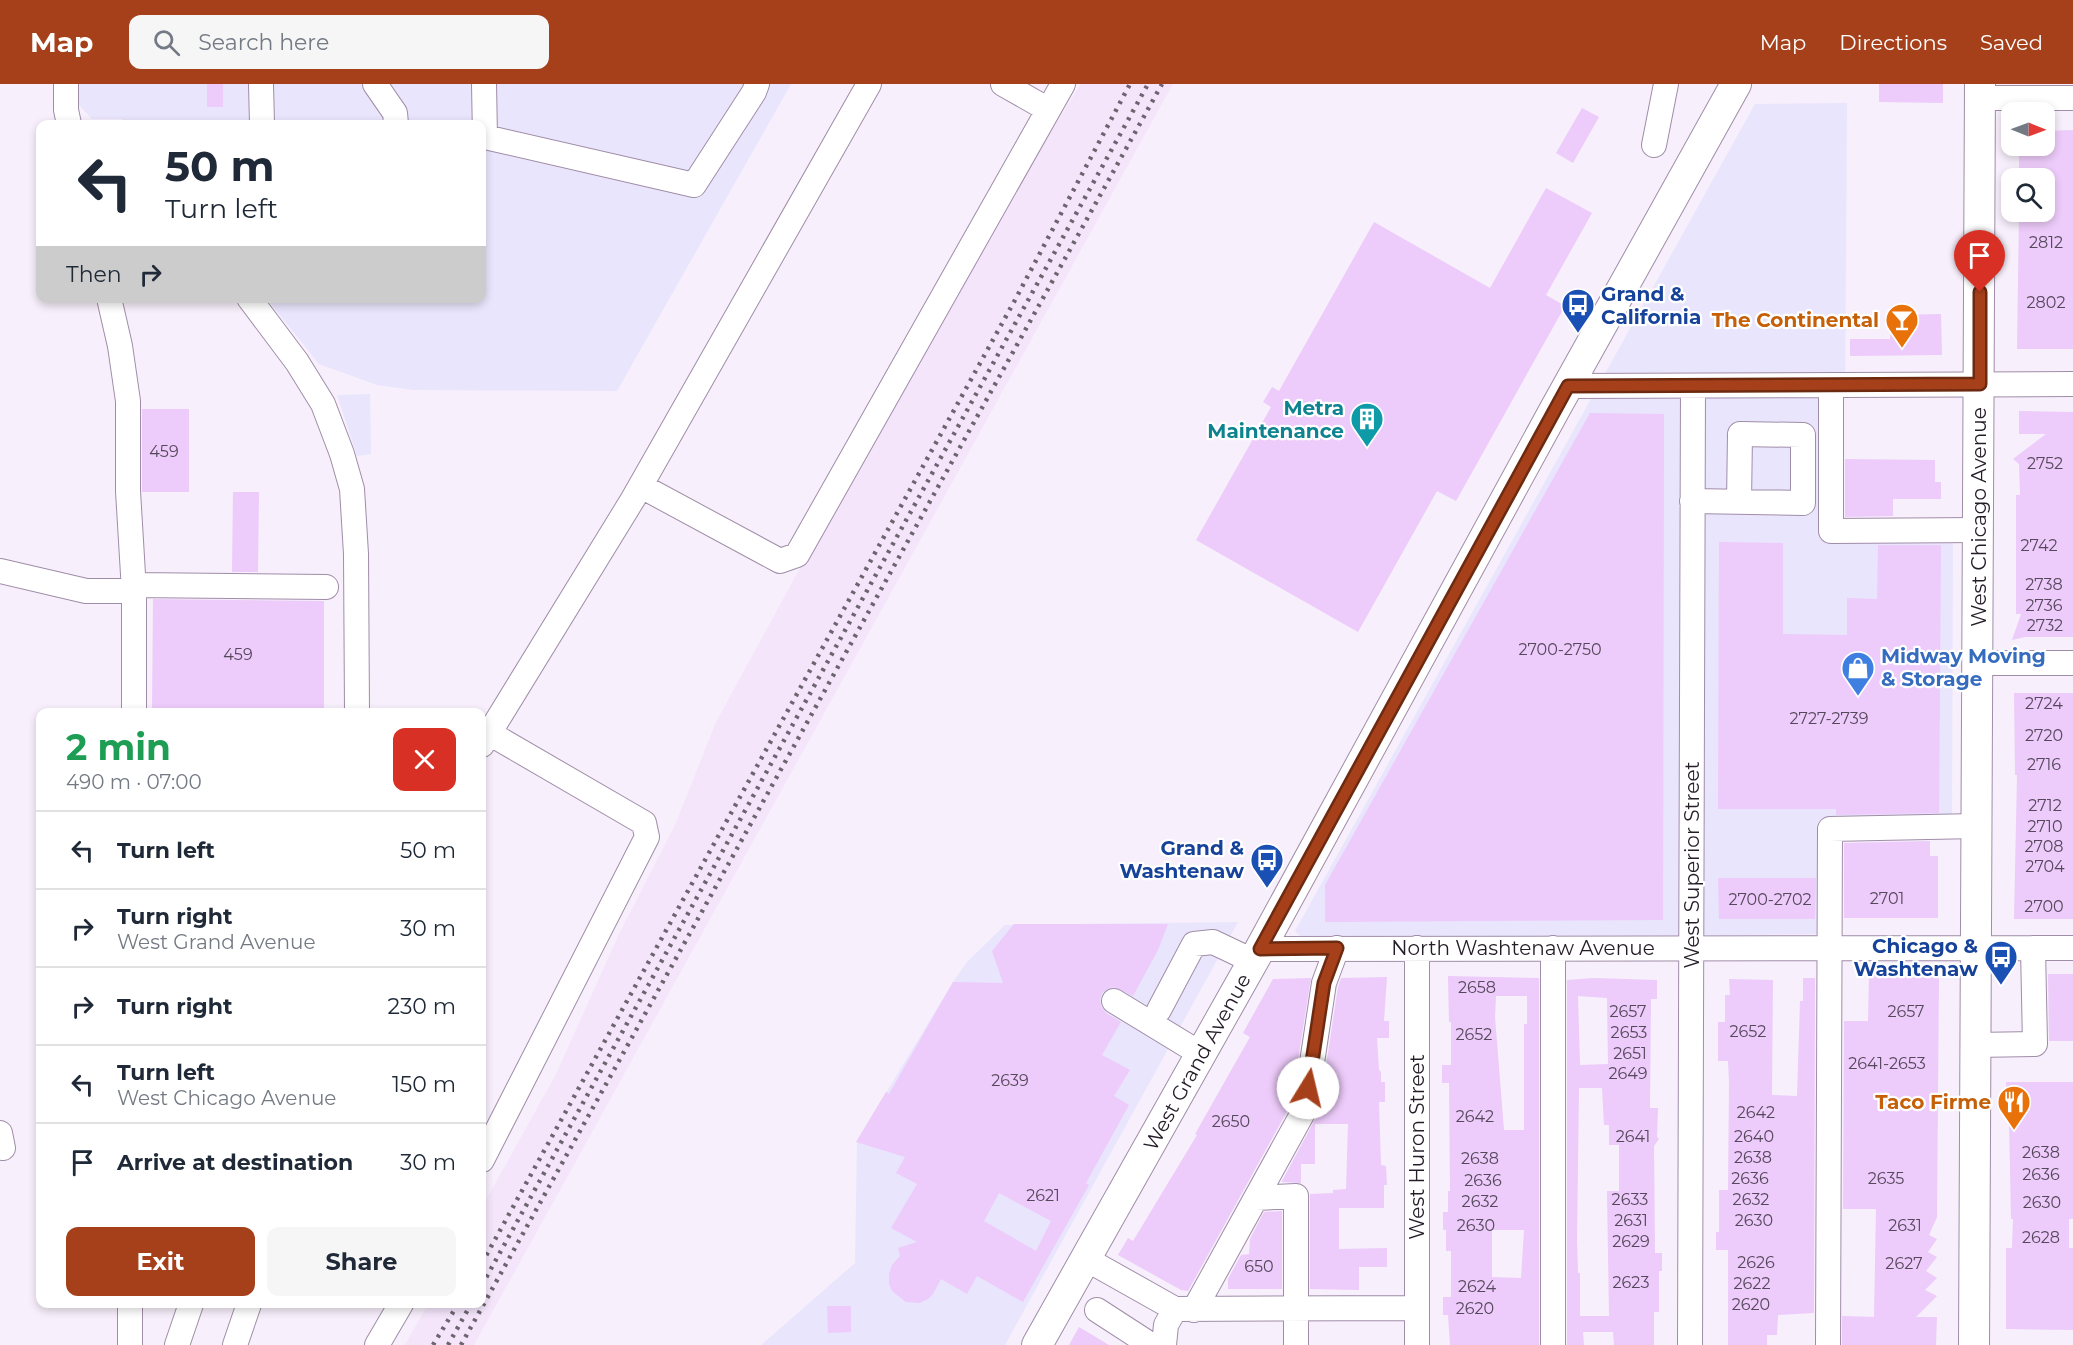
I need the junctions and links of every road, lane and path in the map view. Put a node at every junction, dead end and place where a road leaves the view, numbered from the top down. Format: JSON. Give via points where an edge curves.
{"nodes":[{"id":1,"x":66,"y":84,"type":"edge"},
{"id":2,"x":261,"y":84,"type":"edge"},
{"id":3,"x":375,"y":84,"type":"edge"},
{"id":4,"x":484,"y":84,"type":"edge"},
{"id":5,"x":757,"y":84,"type":"edge"},
{"id":6,"x":869,"y":84,"type":"edge"},
{"id":7,"x":1003,"y":84,"type":"edge"},
{"id":8,"x":1063,"y":84,"type":"edge"},
{"id":9,"x":1666,"y":84,"type":"edge"},
{"id":10,"x":1736,"y":84,"type":"edge"},
{"id":11,"x":1980,"y":91,"type":"edge"},
{"id":12,"x":2073,"y":98,"type":"edge"},
{"id":13,"x":1047,"y":109,"type":"junction"},
{"id":14,"x":68,"y":117,"type":"edge"},
{"id":15,"x":262,"y":120,"type":"edge"},
{"id":16,"x":396,"y":120,"type":"edge"},
{"id":17,"x":485,"y":120,"type":"edge"},
{"id":18,"x":486,"y":137,"type":"edge"},
{"id":19,"x":1654,"y":145,"type":"dead end"},
{"id":20,"x":110,"y":303,"type":"edge"},
{"id":21,"x":253,"y":303,"type":"edge"},
{"id":22,"x":1980,"y":384,"type":"junction"},
{"id":23,"x":2073,"y":384,"type":"edge"},
{"id":24,"x":1831,"y":385,"type":"junction"},
{"id":25,"x":1568,"y":386,"type":"junction"},
{"id":26,"x":1693,"y":386,"type":"junction"},
{"id":27,"x":641,"y":486,"type":"junction"},
{"id":28,"x":1692,"y":501,"type":"junction"},
{"id":29,"x":1739,"y":502,"type":"dead end"},
{"id":30,"x":1979,"y":530,"type":"junction"},
{"id":31,"x":0,"y":572,"type":"edge"},
{"id":32,"x":326,"y":587,"type":"dead end"},
{"id":33,"x":134,"y":588,"type":"junction"},
{"id":34,"x":1978,"y":663,"type":"junction"},
{"id":35,"x":2073,"y":663,"type":"edge"},
{"id":36,"x":134,"y":708,"type":"edge"},
{"id":37,"x":357,"y":708,"type":"edge"},
{"id":38,"x":486,"y":737,"type":"edge"},
{"id":39,"x":486,"y":740,"type":"edge"},
{"id":40,"x":1977,"y":826,"type":"junction"},
{"id":41,"x":1337,"y":948,"type":"junction"},
{"id":42,"x":1417,"y":948,"type":"junction"},
{"id":43,"x":1553,"y":948,"type":"junction"},
{"id":44,"x":1691,"y":948,"type":"junction"},
{"id":45,"x":1830,"y":948,"type":"junction"},
{"id":46,"x":1977,"y":948,"type":"junction"},
{"id":47,"x":2033,"y":948,"type":"junction"},
{"id":48,"x":2073,"y":948,"type":"edge"},
{"id":49,"x":1257,"y":955,"type":"junction"},
{"id":50,"x":1114,"y":1001,"type":"dead end"},
{"id":51,"x":1159,"y":1010,"type":"dead end"},
{"id":52,"x":1976,"y":1045,"type":"junction"},
{"id":53,"x":1201,"y":1054,"type":"junction"},
{"id":54,"x":486,"y":1152,"type":"edge"},
{"id":55,"x":1256,"y":1198,"type":"junction"},
{"id":56,"x":1086,"y":1259,"type":"junction"},
{"id":57,"x":130,"y":1308,"type":"edge"},
{"id":58,"x":190,"y":1308,"type":"edge"},
{"id":59,"x":248,"y":1308,"type":"edge"},
{"id":60,"x":399,"y":1308,"type":"edge"},
{"id":61,"x":1417,"y":1308,"type":"junction"},
{"id":62,"x":1296,"y":1309,"type":"junction"},
{"id":63,"x":1097,"y":1310,"type":"dead end"},
{"id":64,"x":1184,"y":1310,"type":"junction"},
{"id":65,"x":130,"y":1345,"type":"edge"},
{"id":66,"x":177,"y":1345,"type":"edge"},
{"id":67,"x":235,"y":1345,"type":"edge"},
{"id":68,"x":376,"y":1345,"type":"edge"},
{"id":69,"x":1037,"y":1345,"type":"edge"},
{"id":70,"x":1151,"y":1345,"type":"edge"},
{"id":71,"x":1164,"y":1345,"type":"edge"},
{"id":72,"x":1296,"y":1345,"type":"edge"},
{"id":73,"x":1417,"y":1345,"type":"edge"},
{"id":74,"x":1553,"y":1345,"type":"edge"},
{"id":75,"x":1690,"y":1345,"type":"edge"},
{"id":76,"x":1828,"y":1345,"type":"edge"},
{"id":77,"x":1974,"y":1345,"type":"edge"}],
"edges":[{"from":1,"to":14,"type":"street"},
{"from":2,"to":15,"type":"street"},
{"from":3,"to":16,"type":"street"},
{"from":4,"to":17,"type":"street"},
{"from":5,"to":18,"type":"street","via":[[694,185]]},
{"from":6,"to":27,"type":"street"},
{"from":7,"to":13,"type":"street"},
{"from":8,"to":13,"type":"street"},
{"from":9,"to":19,"type":"street"},
{"from":10,"to":25,"type":"main road","name":"West Grand Avenue"},
{"from":11,"to":12,"type":"street"},
{"from":11,"to":22,"type":"main road","name":"West Chicago Avenue"},
{"from":13,"to":27,"type":"street","via":[[797,555],[780,561]]},
{"from":20,"to":33,"type":"street","via":[[128,401]]},
{"from":21,"to":37,"type":"street","via":[[323,404],[352,489]]},
{"from":22,"to":23,"type":"street"},
{"from":22,"to":24,"type":"street"},
{"from":22,"to":30,"type":"main road","name":"West Chicago Avenue"},
{"from":24,"to":26,"type":"street"},
{"from":24,"to":30,"type":"street","via":[[1831,531]]},
{"from":25,"to":26,"type":"street"},
{"from":25,"to":49,"type":"main road","name":"West Grand Avenue"},
{"from":26,"to":28,"type":"street","name":"West Superior Street"},
{"from":27,"to":38,"type":"street"},
{"from":28,"to":29,"type":"street"},
{"from":28,"to":44,"type":"street","name":"West Superior Street"},
{"from":30,"to":34,"type":"main road","name":"West Chicago Avenue"},
{"from":31,"to":33,"type":"street","via":[[86,591]]},
{"from":32,"to":33,"type":"street"},
{"from":33,"to":36,"type":"street"},
{"from":34,"to":35,"type":"street"},
{"from":34,"to":40,"type":"main road","name":"West Chicago Avenue"},
{"from":39,"to":54,"type":"street","via":[[644,823],[647,837]]},
{"from":40,"to":45,"type":"street","via":[[1830,829]]},
{"from":40,"to":46,"type":"main road","name":"West Chicago Avenue"},
{"from":41,"to":42,"type":"street","name":"North Washtenaw Avenue"},
{"from":41,"to":49,"type":"street","name":"North Washtenaw Avenue"},
{"from":41,"to":55,"type":"street","via":[[1324,983],[1305,1109]]},
{"from":42,"to":43,"type":"street","name":"North Washtenaw Avenue"},
{"from":42,"to":61,"type":"street","name":"West Huron Street"},
{"from":43,"to":44,"type":"street","name":"North Washtenaw Avenue"},
{"from":43,"to":74,"type":"street"},
{"from":44,"to":45,"type":"street","name":"North Washtenaw Avenue"},
{"from":44,"to":75,"type":"street","name":"West Superior Street"},
{"from":45,"to":46,"type":"street","name":"North Washtenaw Avenue"},
{"from":45,"to":76,"type":"street"},
{"from":46,"to":47,"type":"street","name":"North Washtenaw Avenue"},
{"from":46,"to":52,"type":"main road","name":"West Chicago Avenue"},
{"from":47,"to":48,"type":"street","name":"North Washtenaw Avenue"},
{"from":47,"to":52,"type":"street","via":[[2035,1044]]},
{"from":49,"to":51,"type":"street","via":[[1213,942],[1194,944]]},
{"from":49,"to":53,"type":"main road","name":"West Grand Avenue"},
{"from":50,"to":53,"type":"street"},
{"from":52,"to":77,"type":"main road","name":"West Chicago Avenue"},
{"from":53,"to":56,"type":"main road","name":"West Grand Avenue"},
{"from":55,"to":62,"type":"street","via":[[1296,1196]]},
{"from":55,"to":64,"type":"street"},
{"from":56,"to":64,"type":"street"},
{"from":56,"to":69,"type":"main road","name":"West Grand Avenue"},
{"from":57,"to":65,"type":"street"},
{"from":58,"to":66,"type":"street"},
{"from":59,"to":67,"type":"street"},
{"from":60,"to":68,"type":"street"},
{"from":61,"to":62,"type":"street"},
{"from":61,"to":73,"type":"street","name":"West Huron Street"},
{"from":62,"to":64,"type":"street"},
{"from":62,"to":72,"type":"street"},
{"from":63,"to":70,"type":"street"},
{"from":64,"to":71,"type":"street","via":[[1166,1325]]}]}
